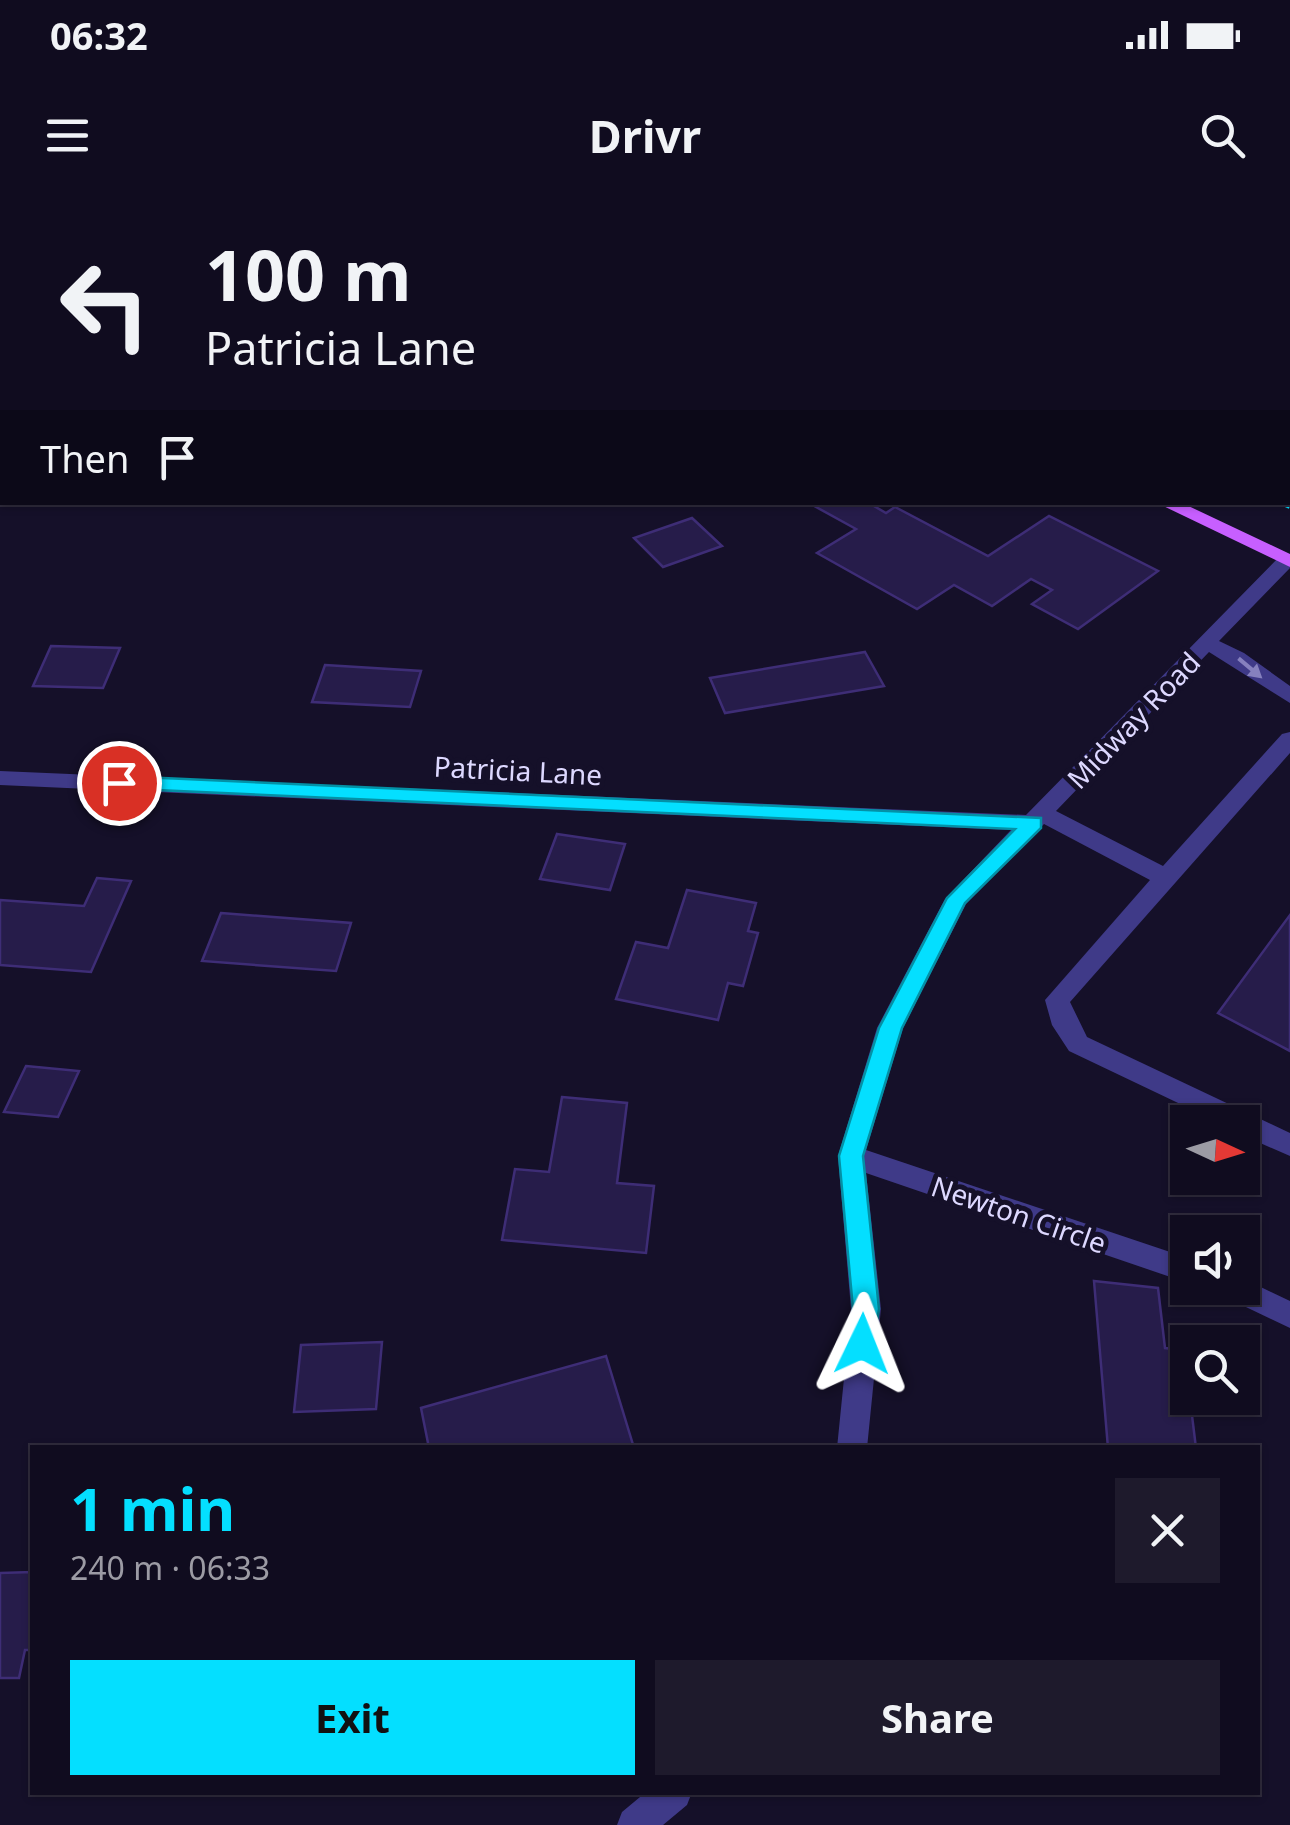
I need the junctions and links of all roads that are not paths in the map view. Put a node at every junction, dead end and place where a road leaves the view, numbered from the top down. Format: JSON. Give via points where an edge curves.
{"nodes":[{"id":1,"x":1170,"y":505,"type":"edge"},
{"id":2,"x":1289,"y":561,"type":"edge"},
{"id":3,"x":1207,"y":643,"type":"junction"},
{"id":4,"x":1290,"y":696,"type":"edge"},
{"id":5,"x":1290,"y":739,"type":"edge"},
{"id":6,"x":0,"y":778,"type":"edge"},
{"id":7,"x":1038,"y":819,"type":"junction"},
{"id":8,"x":1166,"y":878,"type":"junction"},
{"id":9,"x":1206,"y":1105,"type":"edge"},
{"id":10,"x":1260,"y":1131,"type":"edge"},
{"id":11,"x":1290,"y":1145,"type":"edge"},
{"id":12,"x":851,"y":1156,"type":"junction"},
{"id":13,"x":1170,"y":1265,"type":"edge"},
{"id":14,"x":1260,"y":1300,"type":"edge"},
{"id":15,"x":1290,"y":1314,"type":"edge"},
{"id":16,"x":852,"y":1445,"type":"edge"},
{"id":17,"x":670,"y":1795,"type":"edge"},
{"id":18,"x":635,"y":1825,"type":"edge"}],
"edges":[{"from":1,"to":2,"type":"main road"},
{"from":2,"to":3,"type":"street","name":"Midway Road"},
{"from":3,"to":4,"type":"street","one_way":true},
{"from":3,"to":7,"type":"street","name":"Midway Road"},
{"from":5,"to":8,"type":"street"},
{"from":6,"to":7,"type":"street","name":"Patricia Lane"},
{"from":7,"to":8,"type":"street"},
{"from":7,"to":12,"type":"street","name":"Midway Road","via":[[957,898],[890,1028]]},
{"from":8,"to":9,"type":"street","via":[[1057,1000],[1078,1044]]},
{"from":10,"to":11,"type":"street"},
{"from":12,"to":13,"type":"street","name":"Newton Circle"},
{"from":12,"to":16,"type":"street","name":"Midway Road","via":[[866,1309]]},
{"from":14,"to":15,"type":"street"},
{"from":17,"to":18,"type":"street"}]}
